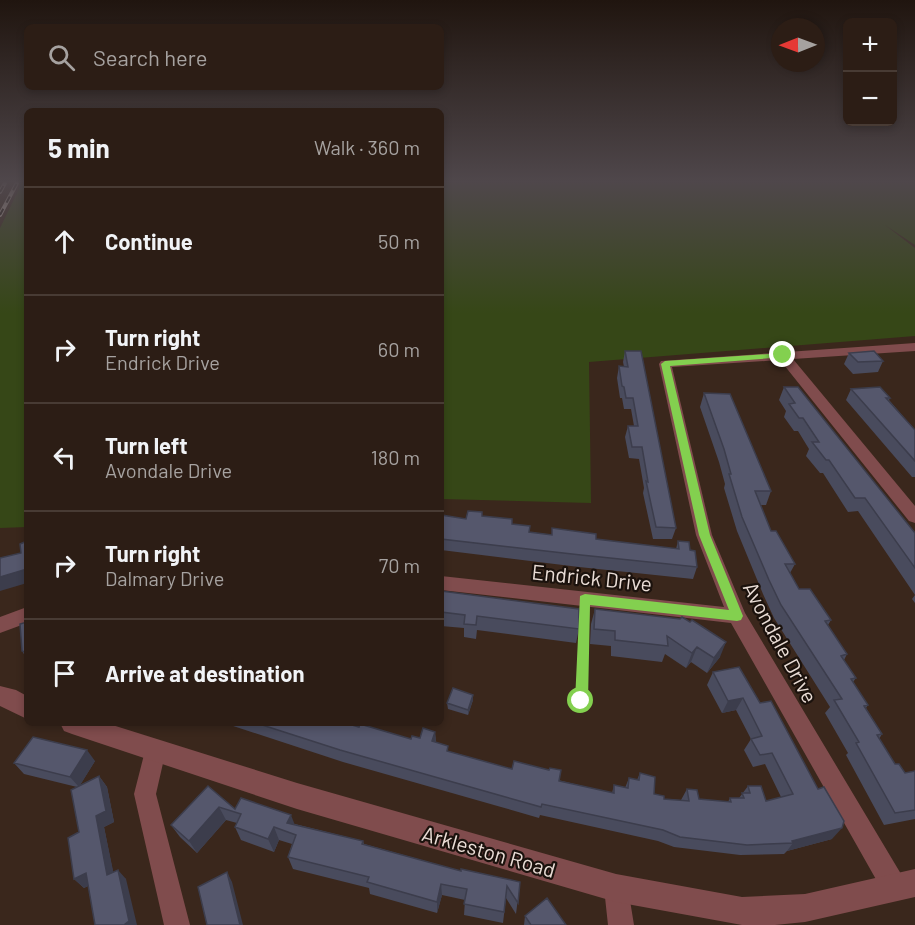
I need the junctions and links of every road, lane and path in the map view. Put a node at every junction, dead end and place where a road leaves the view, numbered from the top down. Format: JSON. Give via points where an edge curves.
{"nodes":[{"id":1,"x":915,"y":347,"type":"edge"},
{"id":2,"x":783,"y":355,"type":"junction"},
{"id":3,"x":915,"y":517,"type":"edge"},
{"id":4,"x":444,"y":583,"type":"edge"},
{"id":5,"x":585,"y":599,"type":"junction"},
{"id":6,"x":24,"y":616,"type":"edge"},
{"id":7,"x":737,"y":616,"type":"junction"},
{"id":8,"x":0,"y":625,"type":"edge"},
{"id":9,"x":0,"y":696,"type":"edge"},
{"id":10,"x":581,"y":701,"type":"dead end"},
{"id":11,"x":24,"y":707,"type":"edge"},
{"id":12,"x":0,"y":708,"type":"edge"},
{"id":13,"x":24,"y":708,"type":"edge"},
{"id":14,"x":81,"y":726,"type":"edge"},
{"id":15,"x":154,"y":750,"type":"junction"},
{"id":16,"x":905,"y":885,"type":"edge"},
{"id":17,"x":616,"y":888,"type":"junction"},
{"id":18,"x":177,"y":925,"type":"edge"},
{"id":19,"x":621,"y":925,"type":"edge"}],
"edges":[{"from":1,"to":2,"type":"street"},
{"from":2,"to":3,"type":"street"},
{"from":2,"to":7,"type":"street","name":"Avondale Drive","via":[[665,364],[704,535]]},
{"from":4,"to":5,"type":"street","name":"Endrick Drive"},
{"from":5,"to":7,"type":"street","name":"Endrick Drive"},
{"from":5,"to":10,"type":"lane"},
{"from":6,"to":8,"type":"street"},
{"from":7,"to":16,"type":"street","name":"Avondale Drive"},
{"from":9,"to":11,"type":"street"},
{"from":12,"to":13,"type":"street"},
{"from":14,"to":15,"type":"street","name":"Arkleston Road"},
{"from":15,"to":17,"type":"street","name":"Arkleston Road","via":[[297,796]]},
{"from":15,"to":18,"type":"street","via":[[145,795]]},
{"from":16,"to":17,"type":"street","name":"Arkleston Road","via":[[805,908],[742,911]]},
{"from":17,"to":19,"type":"street"}]}
